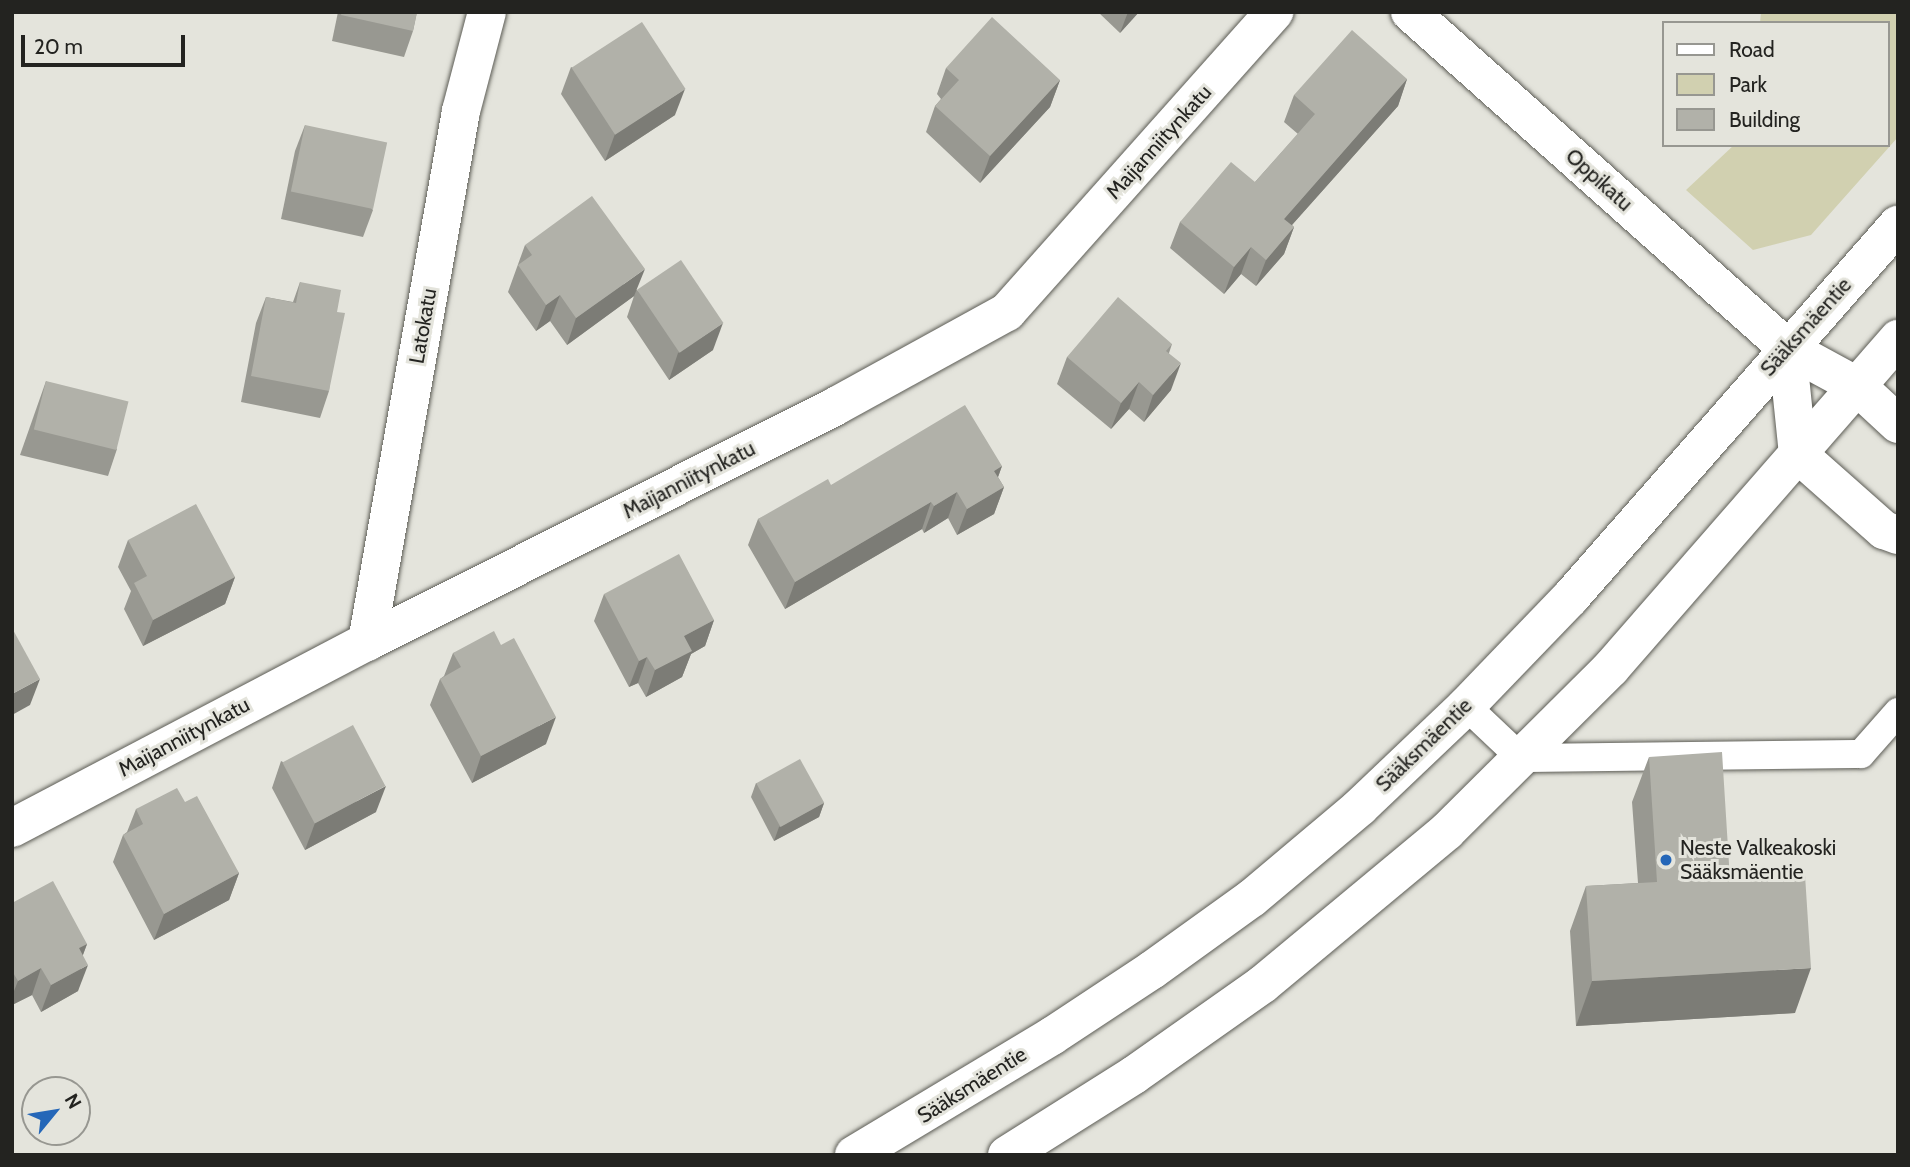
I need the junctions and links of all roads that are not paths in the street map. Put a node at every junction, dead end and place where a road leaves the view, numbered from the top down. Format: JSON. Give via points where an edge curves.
{"nodes":[{"id":1,"x":487,"y":12,"type":"edge"},
{"id":2,"x":1274,"y":12,"type":"edge"},
{"id":3,"x":1410,"y":12,"type":"edge"},
{"id":4,"x":1898,"y":225,"type":"edge"},
{"id":5,"x":1898,"y":339,"type":"edge"},
{"id":6,"x":1787,"y":348,"type":"junction"},
{"id":7,"x":1857,"y":386,"type":"junction"},
{"id":8,"x":1898,"y":424,"type":"edge"},
{"id":9,"x":1798,"y":454,"type":"junction"},
{"id":10,"x":1898,"y":535,"type":"edge"},
{"id":11,"x":367,"y":642,"type":"junction"},
{"id":12,"x":1466,"y":706,"type":"junction"},
{"id":13,"x":1898,"y":712,"type":"edge"},
{"id":14,"x":1521,"y":758,"type":"junction"},
{"id":15,"x":12,"y":828,"type":"edge"},
{"id":16,"x":854,"y":1155,"type":"edge"},
{"id":17,"x":1007,"y":1155,"type":"edge"}],
"edges":[{"from":1,"to":11,"type":"street","name":"Latokatu","via":[[461,111]]},
{"from":2,"to":11,"type":"street","name":"Maijanniitynkatu","via":[[1007,312],[836,406]]},
{"from":3,"to":6,"type":"street","name":"Oppikatu"},
{"from":4,"to":6,"type":"street","name":"Sääksmäentie"},
{"from":5,"to":7,"type":"street"},
{"from":6,"to":7,"type":"street","name":"Oppikatu"},
{"from":6,"to":9,"type":"street"},
{"from":6,"to":12,"type":"street","name":"Sääksmäentie","via":[[1570,598]]},
{"from":7,"to":8,"type":"street","name":"Oppikatu"},
{"from":7,"to":9,"type":"street"},
{"from":9,"to":10,"type":"street","via":[[1884,530]]},
{"from":9,"to":14,"type":"street","via":[[1611,668]]},
{"from":11,"to":15,"type":"street","name":"Maijanniitynkatu"},
{"from":12,"to":14,"type":"lane"},
{"from":12,"to":16,"type":"street","name":"Sääksmäentie","via":[[1360,807],[1252,898],[1052,1036]]},
{"from":13,"to":14,"type":"lane","via":[[1861,754]]},
{"from":14,"to":17,"type":"street","via":[[1447,831],[1263,984],[1134,1075]]}]}
